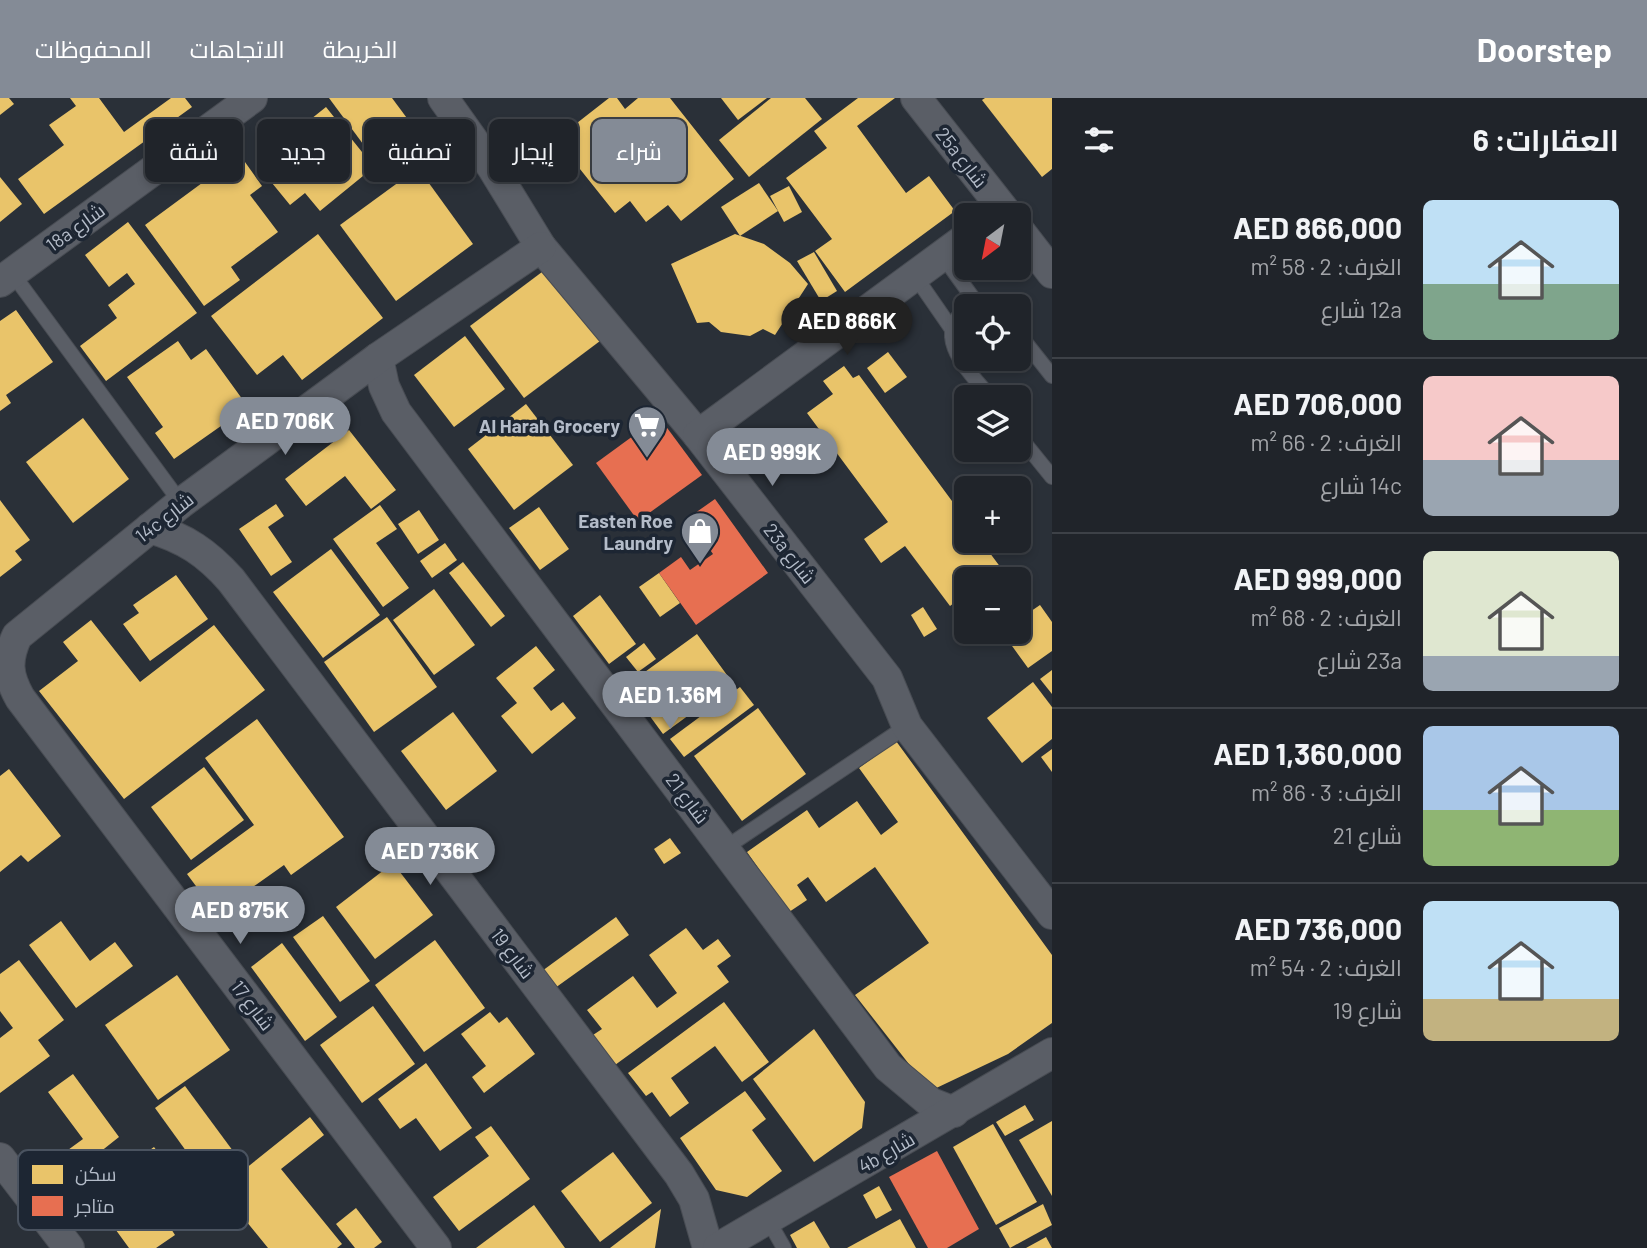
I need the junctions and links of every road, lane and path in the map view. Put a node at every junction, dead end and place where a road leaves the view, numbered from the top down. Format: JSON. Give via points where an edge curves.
{"nodes":[{"id":1,"x":252,"y":98,"type":"edge"},
{"id":2,"x":443,"y":98,"type":"edge"},
{"id":3,"x":916,"y":98,"type":"edge"},
{"id":4,"x":996,"y":203,"type":"edge"},
{"id":5,"x":954,"y":246,"type":"edge"},
{"id":6,"x":541,"y":247,"type":"junction"},
{"id":7,"x":1031,"y":247,"type":"edge"},
{"id":8,"x":1052,"y":273,"type":"edge"},
{"id":9,"x":915,"y":276,"type":"junction"},
{"id":10,"x":6,"y":278,"type":"edge"},
{"id":11,"x":954,"y":321,"type":"edge"},
{"id":12,"x":951,"y":328,"type":"junction"},
{"id":13,"x":1031,"y":349,"type":"edge"},
{"id":14,"x":378,"y":358,"type":"junction"},
{"id":15,"x":1052,"y":376,"type":"edge"},
{"id":16,"x":981,"y":385,"type":"edge"},
{"id":17,"x":698,"y":435,"type":"junction"},
{"id":18,"x":1031,"y":451,"type":"edge"},
{"id":19,"x":1052,"y":477,"type":"edge"},
{"id":20,"x":181,"y":503,"type":"junction"},
{"id":21,"x":150,"y":528,"type":"junction"},
{"id":22,"x":4,"y":656,"type":"edge"},
{"id":23,"x":907,"y":726,"type":"junction"},
{"id":24,"x":725,"y":848,"type":"junction"},
{"id":25,"x":1052,"y":914,"type":"edge"},
{"id":26,"x":1052,"y":1054,"type":"edge"},
{"id":27,"x":954,"y":1112,"type":"junction"},
{"id":28,"x":0,"y":1158,"type":"edge"},
{"id":29,"x":18,"y":1181,"type":"edge"},
{"id":30,"x":768,"y":1220,"type":"junction"},
{"id":31,"x":55,"y":1230,"type":"edge"},
{"id":32,"x":69,"y":1248,"type":"edge"},
{"id":33,"x":436,"y":1248,"type":"edge"},
{"id":34,"x":708,"y":1248,"type":"edge"},
{"id":35,"x":718,"y":1248,"type":"edge"},
{"id":36,"x":784,"y":1248,"type":"edge"}],
"edges":[{"from":1,"to":10,"type":"street","name":"18a شارع"},
{"from":2,"to":6,"type":"street","name":"23a شارع"},
{"from":3,"to":4,"type":"street","name":"25a شارع"},
{"from":5,"to":9,"type":"street"},
{"from":6,"to":14,"type":"street","name":"14c شارع"},
{"from":6,"to":17,"type":"street","name":"23a شارع"},
{"from":7,"to":8,"type":"street","name":"25a شارع"},
{"from":9,"to":12,"type":"lane"},
{"from":9,"to":17,"type":"street"},
{"from":10,"to":20,"type":"lane"},
{"from":11,"to":12,"type":"lane"},
{"from":12,"to":16,"type":"lane","via":[[951,342]]},
{"from":13,"to":15,"type":"lane"},
{"from":14,"to":20,"type":"street","name":"14c شارع"},
{"from":14,"to":24,"type":"street","name":"شارع 21","via":[[396,412]]},
{"from":17,"to":23,"type":"street","name":"23a شارع","via":[[887,678]]},
{"from":18,"to":19,"type":"lane"},
{"from":20,"to":21,"type":"street","name":"14c شارع"},
{"from":21,"to":22,"type":"street","name":"14c شارع","via":[[17,636]]},
{"from":21,"to":34,"type":"street","name":"شارع 19","via":[[180,537],[209,555],[231,580],[679,1174],[694,1199]]},
{"from":22,"to":33,"type":"street","name":"شارع 17","via":[[20,698]]},
{"from":23,"to":24,"type":"lane"},
{"from":23,"to":25,"type":"street","name":"23a شارع"},
{"from":24,"to":27,"type":"street","name":"شارع 21","via":[[888,1067],[931,1103]]},
{"from":26,"to":27,"type":"street","name":"4b شارع"},
{"from":27,"to":30,"type":"street","name":"4b شارع"},
{"from":28,"to":29,"type":"street"},
{"from":30,"to":35,"type":"street","name":"4b شارع"},
{"from":30,"to":36,"type":"lane"},
{"from":31,"to":32,"type":"street"}]}
